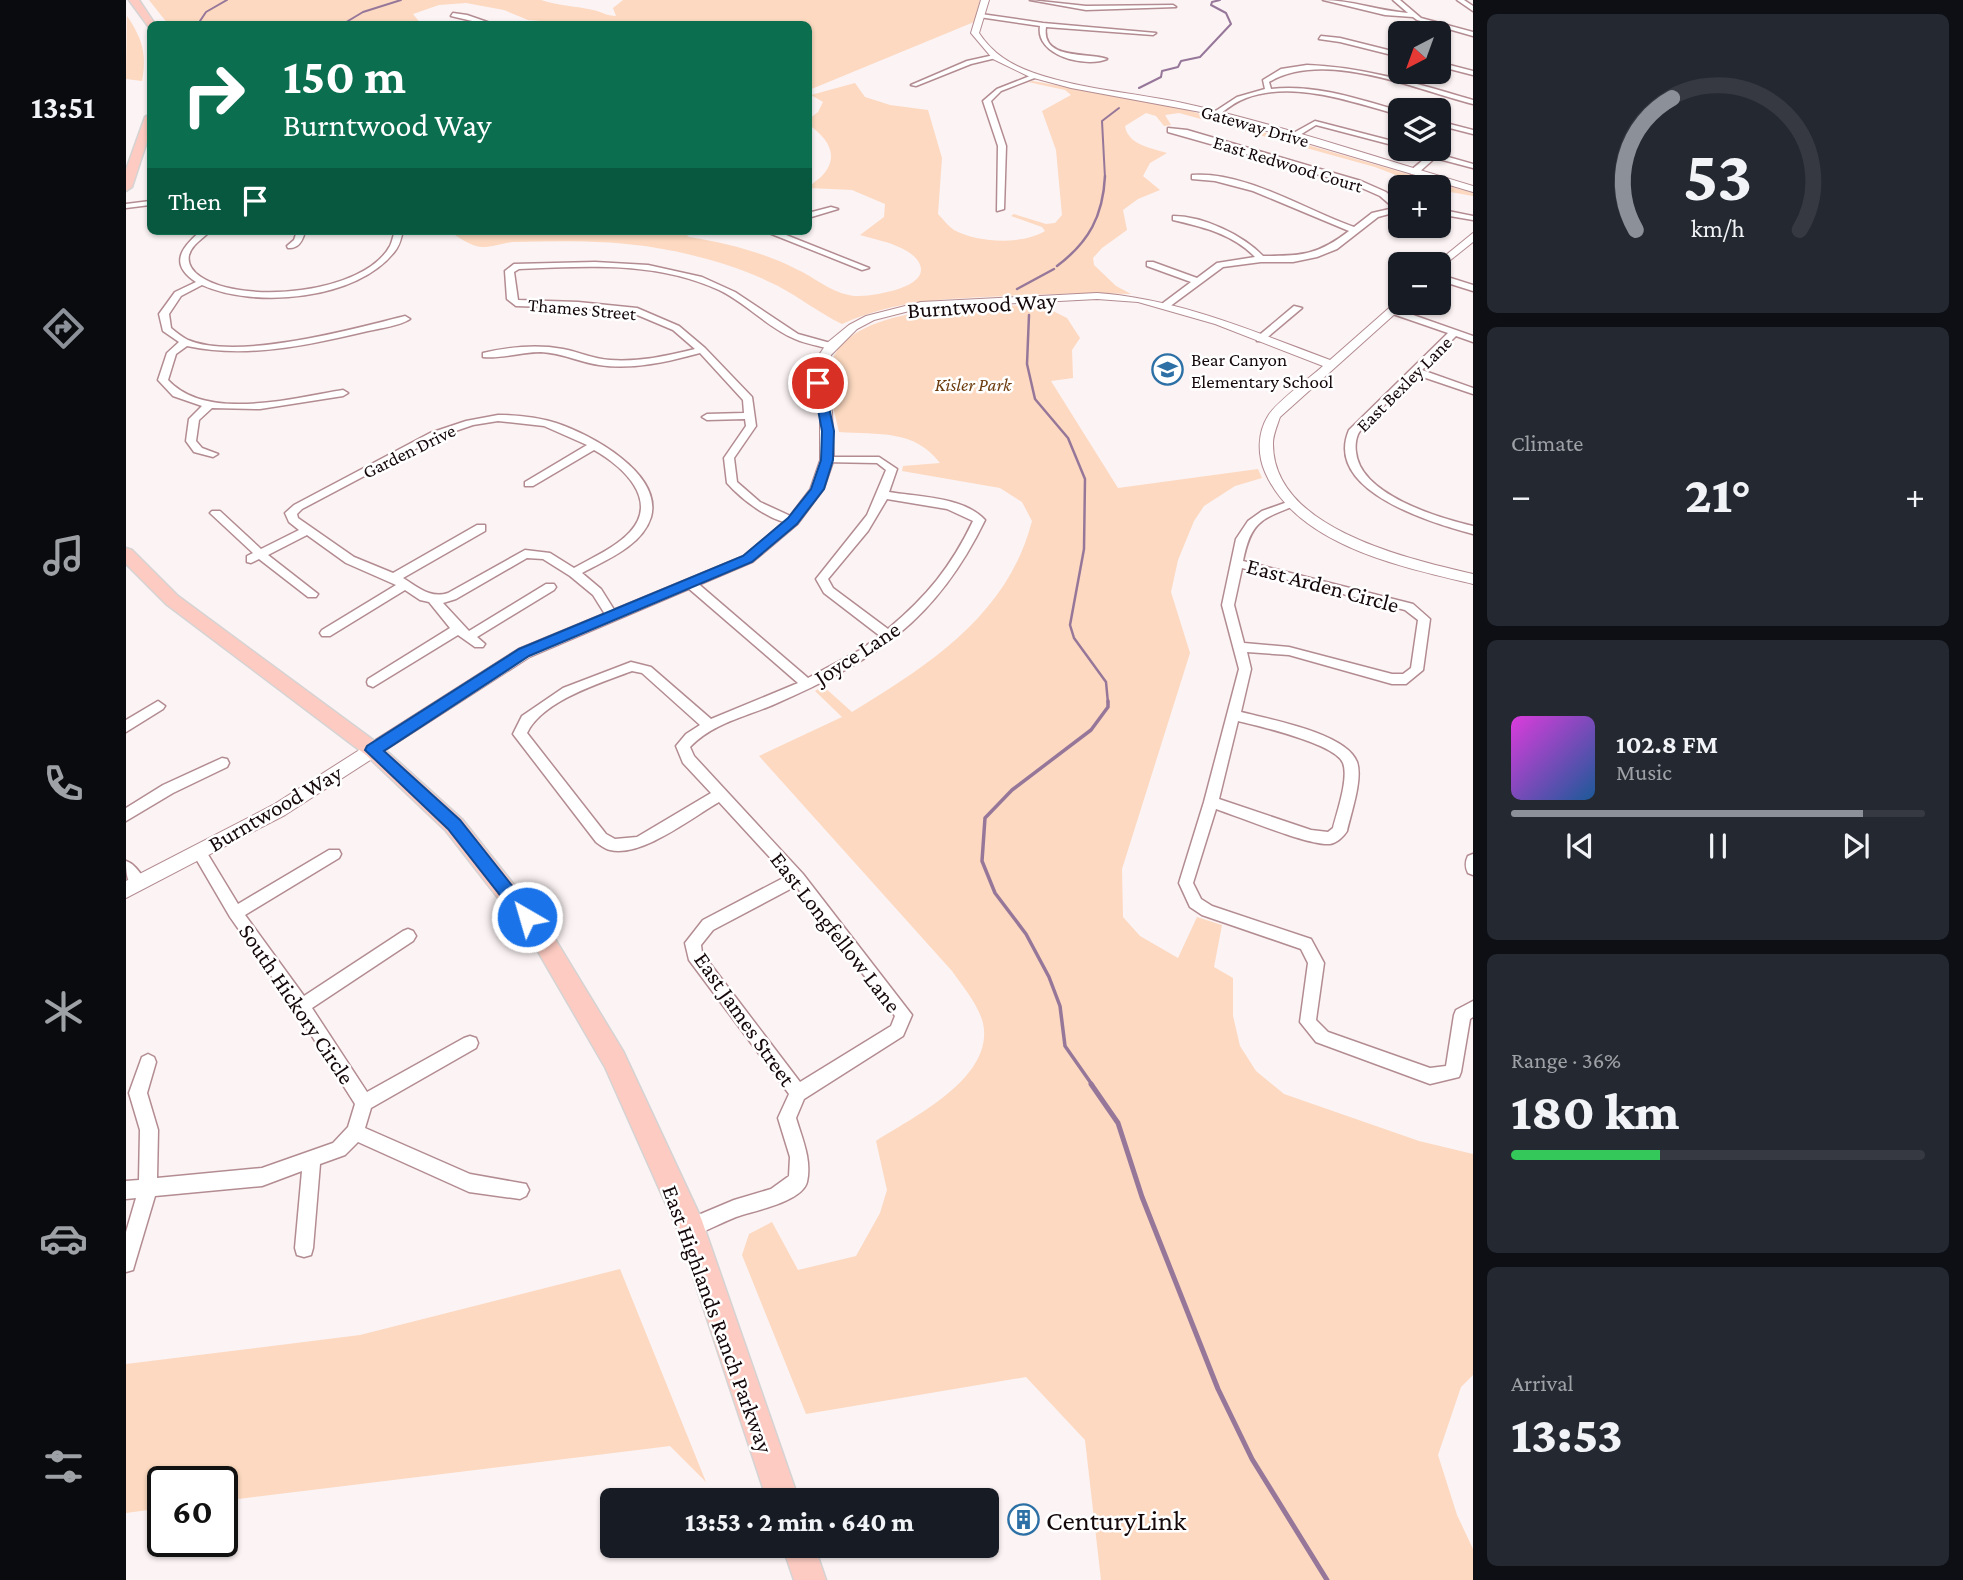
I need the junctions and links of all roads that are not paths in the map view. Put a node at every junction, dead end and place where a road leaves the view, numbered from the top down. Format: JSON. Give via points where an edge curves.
{"nodes":[{"id":1,"x":134,"y":0,"type":"edge"},
{"id":2,"x":985,"y":0,"type":"edge"},
{"id":3,"x":1033,"y":0,"type":"edge"},
{"id":4,"x":1326,"y":0,"type":"edge"},
{"id":5,"x":1396,"y":0,"type":"edge"},
{"id":6,"x":1460,"y":0,"type":"edge"},
{"id":7,"x":1173,"y":7,"type":"dead end"},
{"id":8,"x":1473,"y":9,"type":"edge"},
{"id":9,"x":453,"y":15,"type":"dead end"},
{"id":10,"x":1413,"y":15,"type":"junction"},
{"id":11,"x":981,"y":16,"type":"junction"},
{"id":12,"x":148,"y":21,"type":"edge"},
{"id":13,"x":481,"y":21,"type":"edge"},
{"id":14,"x":1043,"y":25,"type":"junction"},
{"id":15,"x":1153,"y":33,"type":"dead end"},
{"id":16,"x":1473,"y":34,"type":"edge"},
{"id":17,"x":1321,"y":38,"type":"dead end"},
{"id":18,"x":1388,"y":52,"type":"edge"},
{"id":19,"x":994,"y":57,"type":"junction"},
{"id":20,"x":1104,"y":59,"type":"dead end"},
{"id":21,"x":1451,"y":67,"type":"edge"},
{"id":22,"x":1473,"y":73,"type":"edge"},
{"id":23,"x":1035,"y":76,"type":"junction"},
{"id":24,"x":915,"y":85,"type":"dead end"},
{"id":25,"x":1269,"y":92,"type":"junction"},
{"id":26,"x":1473,"y":102,"type":"edge"},
{"id":27,"x":1388,"y":110,"type":"edge"},
{"id":28,"x":1214,"y":114,"type":"junction"},
{"id":29,"x":147,"y":126,"type":"edge"},
{"id":30,"x":1451,"y":126,"type":"edge"},
{"id":31,"x":1171,"y":130,"type":"dead end"},
{"id":32,"x":1473,"y":132,"type":"edge"},
{"id":33,"x":1292,"y":136,"type":"junction"},
{"id":34,"x":1388,"y":142,"type":"edge"},
{"id":35,"x":1451,"y":160,"type":"edge"},
{"id":36,"x":1427,"y":161,"type":"edge"},
{"id":37,"x":1473,"y":166,"type":"edge"},
{"id":38,"x":1414,"y":172,"type":"junction"},
{"id":39,"x":1195,"y":177,"type":"dead end"},
{"id":40,"x":126,"y":187,"type":"edge"},
{"id":41,"x":1473,"y":189,"type":"edge"},
{"id":42,"x":1388,"y":198,"type":"edge"},
{"id":43,"x":147,"y":203,"type":"edge"},
{"id":44,"x":126,"y":206,"type":"edge"},
{"id":45,"x":834,"y":209,"type":"dead end"},
{"id":46,"x":1000,"y":209,"type":"dead end"},
{"id":47,"x":1388,"y":212,"type":"edge"},
{"id":48,"x":1451,"y":214,"type":"edge"},
{"id":49,"x":812,"y":215,"type":"edge"},
{"id":50,"x":1176,"y":218,"type":"dead end"},
{"id":51,"x":1473,"y":218,"type":"edge"},
{"id":52,"x":1355,"y":230,"type":"junction"},
{"id":53,"x":202,"y":235,"type":"edge"},
{"id":54,"x":300,"y":235,"type":"edge"},
{"id":55,"x":398,"y":235,"type":"edge"},
{"id":56,"x":783,"y":235,"type":"edge"},
{"id":57,"x":1473,"y":236,"type":"edge"},
{"id":58,"x":291,"y":246,"type":"dead end"},
{"id":59,"x":1451,"y":255,"type":"edge"},
{"id":60,"x":1261,"y":258,"type":"junction"},
{"id":61,"x":1150,"y":264,"type":"dead end"},
{"id":62,"x":865,"y":268,"type":"dead end"},
{"id":63,"x":1196,"y":281,"type":"junction"},
{"id":64,"x":1451,"y":281,"type":"edge"},
{"id":65,"x":200,"y":283,"type":"junction"},
{"id":66,"x":1473,"y":288,"type":"edge"},
{"id":67,"x":1166,"y":305,"type":"junction"},
{"id":68,"x":1297,"y":307,"type":"dead end"},
{"id":69,"x":1388,"y":315,"type":"edge"},
{"id":70,"x":1416,"y":315,"type":"edge"},
{"id":71,"x":405,"y":319,"type":"dead end"},
{"id":72,"x":1455,"y":332,"type":"junction"},
{"id":73,"x":1260,"y":338,"type":"junction"},
{"id":74,"x":1473,"y":339,"type":"edge"},
{"id":75,"x":185,"y":342,"type":"junction"},
{"id":76,"x":831,"y":346,"type":"junction"},
{"id":77,"x":702,"y":350,"type":"junction"},
{"id":78,"x":486,"y":355,"type":"dead end"},
{"id":79,"x":1330,"y":364,"type":"junction"},
{"id":80,"x":1416,"y":371,"type":"junction"},
{"id":81,"x":1473,"y":391,"type":"edge"},
{"id":82,"x":343,"y":393,"type":"dead end"},
{"id":83,"x":209,"y":405,"type":"junction"},
{"id":84,"x":750,"y":416,"type":"junction"},
{"id":85,"x":707,"y":417,"type":"dead end"},
{"id":86,"x":593,"y":446,"type":"junction"},
{"id":87,"x":213,"y":454,"type":"dead end"},
{"id":88,"x":827,"y":460,"type":"junction"},
{"id":89,"x":364,"y":472,"type":"junction"},
{"id":90,"x":371,"y":483,"type":"dead end"},
{"id":91,"x":529,"y":484,"type":"dead end"},
{"id":92,"x":886,"y":495,"type":"junction"},
{"id":93,"x":1293,"y":503,"type":"junction"},
{"id":94,"x":216,"y":513,"type":"dead end"},
{"id":95,"x":793,"y":521,"type":"junction"},
{"id":96,"x":641,"y":524,"type":"junction"},
{"id":97,"x":654,"y":526,"type":"dead end"},
{"id":98,"x":481,"y":528,"type":"dead end"},
{"id":99,"x":307,"y":530,"type":"junction"},
{"id":100,"x":1473,"y":530,"type":"edge"},
{"id":101,"x":126,"y":554,"type":"edge"},
{"id":102,"x":255,"y":557,"type":"junction"},
{"id":103,"x":1236,"y":563,"type":"junction"},
{"id":104,"x":574,"y":573,"type":"junction"},
{"id":105,"x":1473,"y":579,"type":"edge"},
{"id":106,"x":400,"y":582,"type":"junction"},
{"id":107,"x":691,"y":584,"type":"junction"},
{"id":108,"x":550,"y":587,"type":"dead end"},
{"id":109,"x":312,"y":594,"type":"dead end"},
{"id":110,"x":432,"y":598,"type":"junction"},
{"id":111,"x":612,"y":616,"type":"junction"},
{"id":112,"x":326,"y":633,"type":"dead end"},
{"id":113,"x":469,"y":636,"type":"junction"},
{"id":114,"x":890,"y":637,"type":"junction"},
{"id":115,"x":1241,"y":646,"type":"junction"},
{"id":116,"x":373,"y":682,"type":"dead end"},
{"id":117,"x":808,"y":685,"type":"junction"},
{"id":118,"x":158,"y":706,"type":"dead end"},
{"id":119,"x":1233,"y":715,"type":"junction"},
{"id":120,"x":710,"y":726,"type":"junction"},
{"id":121,"x":126,"y":727,"type":"edge"},
{"id":122,"x":683,"y":746,"type":"joint"},
{"id":123,"x":373,"y":750,"type":"junction"},
{"id":124,"x":222,"y":763,"type":"dead end"},
{"id":125,"x":720,"y":794,"type":"junction"},
{"id":126,"x":1210,"y":802,"type":"junction"},
{"id":127,"x":126,"y":815,"type":"edge"},
{"id":128,"x":199,"y":852,"type":"junction"},
{"id":129,"x":334,"y":854,"type":"dead end"},
{"id":130,"x":1473,"y":860,"type":"edge"},
{"id":131,"x":126,"y":867,"type":"edge"},
{"id":132,"x":1473,"y":869,"type":"edge"},
{"id":133,"x":798,"y":878,"type":"junction"},
{"id":134,"x":133,"y":887,"type":"edge"},
{"id":135,"x":235,"y":913,"type":"junction"},
{"id":136,"x":408,"y":936,"type":"dead end"},
{"id":137,"x":302,"y":1006,"type":"junction"},
{"id":138,"x":1473,"y":1008,"type":"edge"},
{"id":139,"x":470,"y":1043,"type":"dead end"},
{"id":140,"x":148,"y":1062,"type":"dead end"},
{"id":141,"x":798,"y":1093,"type":"junction"},
{"id":142,"x":364,"y":1104,"type":"junction"},
{"id":143,"x":355,"y":1132,"type":"junction"},
{"id":144,"x":312,"y":1159,"type":"junction"},
{"id":145,"x":148,"y":1188,"type":"junction"},
{"id":146,"x":126,"y":1190,"type":"edge"},
{"id":147,"x":520,"y":1190,"type":"dead end"},
{"id":148,"x":691,"y":1228,"type":"junction"},
{"id":149,"x":304,"y":1248,"type":"dead end"},
{"id":150,"x":126,"y":1263,"type":"edge"},
{"id":151,"x":779,"y":1488,"type":"edge"},
{"id":152,"x":803,"y":1558,"type":"edge"},
{"id":153,"x":810,"y":1580,"type":"edge"}],
"edges":[{"from":1,"to":12,"type":"main road"},
{"from":2,"to":11,"type":"street"},
{"from":3,"to":7,"type":"street","via":[[1086,8]]},
{"from":4,"to":10,"type":"street"},
{"from":5,"to":10,"type":"street"},
{"from":6,"to":8,"type":"street"},
{"from":9,"to":13,"type":"street"},
{"from":10,"to":16,"type":"street"},
{"from":11,"to":14,"type":"street"},
{"from":11,"to":19,"type":"street","via":[[975,33]]},
{"from":14,"to":15,"type":"street"},
{"from":14,"to":20,"type":"street","via":[[1042,39],[1052,49],[1078,58]]},
{"from":17,"to":18,"type":"street"},
{"from":19,"to":23,"type":"street","name":"Gateway Drive"},
{"from":19,"to":24,"type":"street","via":[[969,62]]},
{"from":21,"to":22,"type":"street"},
{"from":23,"to":28,"type":"street","name":"Gateway Drive"},
{"from":23,"to":46,"type":"street","via":[[999,90],[987,101],[1002,146]]},
{"from":25,"to":26,"type":"street","via":[[1265,81],[1272,74],[1315,66],[1350,70]]},
{"from":25,"to":27,"type":"street","via":[[1314,92]]},
{"from":25,"to":28,"type":"street","via":[[1242,97]]},
{"from":28,"to":33,"type":"street","name":"Gateway Drive"},
{"from":29,"to":40,"type":"main road"},
{"from":30,"to":32,"type":"street"},
{"from":31,"to":42,"type":"street","name":"East Redwood Court","via":[[1358,184]]},
{"from":33,"to":34,"type":"street","via":[[1315,122]]},
{"from":33,"to":38,"type":"street","name":"Gateway Drive"},
{"from":35,"to":37,"type":"street"},
{"from":36,"to":38,"type":"street"},
{"from":38,"to":41,"type":"street","name":"Gateway Drive"},
{"from":39,"to":52,"type":"street","via":[[1214,178],[1276,198]]},
{"from":43,"to":44,"type":"street"},
{"from":45,"to":49,"type":"street"},
{"from":47,"to":52,"type":"street","via":[[1375,215]]},
{"from":48,"to":51,"type":"street"},
{"from":50,"to":60,"type":"street","via":[[1232,235]]},
{"from":52,"to":60,"type":"street","via":[[1334,247],[1314,255]]},
{"from":53,"to":65,"type":"street","via":[[184,259],[188,274]]},
{"from":54,"to":58,"type":"street"},
{"from":55,"to":65,"type":"street","via":[[394,255],[345,282],[315,290],[256,297]]},
{"from":56,"to":62,"type":"street"},
{"from":57,"to":59,"type":"street"},
{"from":60,"to":63,"type":"street","via":[[1220,265]]},
{"from":61,"to":63,"type":"street"},
{"from":63,"to":67,"type":"street"},
{"from":64,"to":66,"type":"street"},
{"from":65,"to":75,"type":"street","via":[[178,294],[164,314],[166,329]]},
{"from":67,"to":73,"type":"street","name":"Burntwood Way"},
{"from":67,"to":76,"type":"street","name":"Burntwood Way","via":[[1097,296],[920,305],[870,318]]},
{"from":68,"to":73,"type":"street"},
{"from":69,"to":79,"type":"street"},
{"from":70,"to":72,"type":"street"},
{"from":71,"to":75,"type":"street","via":[[278,346],[227,349]]},
{"from":72,"to":74,"type":"street"},
{"from":72,"to":80,"type":"street","name":"East Bexley Lane"},
{"from":73,"to":79,"type":"street","name":"Burntwood Way"},
{"from":75,"to":83,"type":"street","via":[[172,354],[163,380],[178,395]]},
{"from":76,"to":77,"type":"street","name":"Thames Street","via":[[791,334],[752,305],[692,277],[594,264],[517,266],[509,271],[516,303],[638,311],[676,328]]},
{"from":76,"to":88,"type":"street","name":"Burntwood Way","via":[[818,383],[827,418]]},
{"from":77,"to":78,"type":"street","via":[[663,361],[614,366],[542,349]]},
{"from":77,"to":84,"type":"street","name":"Thames Street","via":[[748,399]]},
{"from":79,"to":93,"type":"street","via":[[1274,416],[1266,430],[1265,463]]},
{"from":80,"to":81,"type":"street"},
{"from":80,"to":100,"type":"street","name":"East Bexley Lane","via":[[1353,432],[1352,458],[1359,472],[1399,505]]},
{"from":82,"to":83,"type":"street","via":[[268,404]]},
{"from":83,"to":87,"type":"street","via":[[194,419],[191,441],[198,450]]},
{"from":84,"to":85,"type":"street"},
{"from":84,"to":95,"type":"street","via":[[751,426],[729,458],[732,483],[755,504]]},
{"from":86,"to":89,"type":"street","name":"Garden Drive","via":[[558,428],[503,418],[434,435]]},
{"from":86,"to":91,"type":"street"},
{"from":86,"to":96,"type":"street","name":"Garden Drive","via":[[623,464],[642,484],[648,502]]},
{"from":88,"to":92,"type":"street","via":[[886,463],[892,469]]},
{"from":88,"to":95,"type":"street","name":"Burntwood Way","via":[[817,489]]},
{"from":89,"to":90,"type":"street"},
{"from":89,"to":99,"type":"street","name":"Garden Drive","via":[[291,513]]},
{"from":92,"to":114,"type":"street","via":[[861,535],[822,579],[828,590]]},
{"from":92,"to":114,"type":"street","name":"Joyce Lane","via":[[962,510],[979,520],[967,550],[946,582]]},
{"from":93,"to":103,"type":"street","via":[[1252,523]]},
{"from":93,"to":105,"type":"street","via":[[1324,528],[1373,552]]},
{"from":94,"to":102,"type":"street"},
{"from":95,"to":107,"type":"street","name":"Burntwood Way","via":[[748,559]]},
{"from":96,"to":97,"type":"street"},
{"from":96,"to":104,"type":"street","via":[[630,538]]},
{"from":98,"to":106,"type":"street"},
{"from":99,"to":102,"type":"street"},
{"from":99,"to":106,"type":"street","via":[[350,561]]},
{"from":101,"to":123,"type":"main road","name":"East Highlands Ranch Parkway","via":[[172,600]]},
{"from":102,"to":109,"type":"street"},
{"from":103,"to":115,"type":"street","via":[[1228,605]]},
{"from":103,"to":115,"type":"street","name":"East Arden Circle","via":[[1409,607],[1424,619],[1417,670],[1406,679],[1289,651]]},
{"from":104,"to":110,"type":"street","via":[[546,555],[525,554],[452,596]]},
{"from":104,"to":111,"type":"street","via":[[597,592]]},
{"from":106,"to":110,"type":"street"},
{"from":106,"to":112,"type":"street"},
{"from":107,"to":111,"type":"street","name":"Burntwood Way"},
{"from":107,"to":117,"type":"street"},
{"from":108,"to":113,"type":"street"},
{"from":110,"to":113,"type":"street"},
{"from":111,"to":123,"type":"street","name":"Burntwood Way","via":[[524,653]]},
{"from":113,"to":116,"type":"street"},
{"from":114,"to":117,"type":"street","name":"Joyce Lane"},
{"from":115,"to":119,"type":"street","via":[[1245,669]]},
{"from":117,"to":120,"type":"street","name":"Joyce Lane"},
{"from":118,"to":121,"type":"street"},
{"from":119,"to":126,"type":"street"},
{"from":119,"to":126,"type":"street","via":[[1329,743],[1347,754],[1351,765],[1340,831],[1330,838],[1311,836]]},
{"from":120,"to":122,"type":"street","name":"Joyce Lane"},
{"from":120,"to":125,"type":"street","via":[[646,670],[631,666],[568,691],[527,719],[520,734],[601,838],[613,845],[640,842]]},
{"from":122,"to":125,"type":"street","name":"East Longfellow Lane","via":[[688,759]]},
{"from":123,"to":128,"type":"street","name":"Burntwood Way","via":[[279,810]]},
{"from":123,"to":148,"type":"main road","name":"East Highlands Ranch Parkway","via":[[454,825],[541,936],[614,1059]]},
{"from":124,"to":127,"type":"street"},
{"from":125,"to":133,"type":"street","name":"East Longfellow Lane"},
{"from":126,"to":138,"type":"street","via":[[1186,883],[1195,903],[1306,944],[1316,963],[1308,1022],[1322,1037],[1430,1076],[1453,1072],[1462,1015]]},
{"from":128,"to":134,"type":"street","name":"Burntwood Way"},
{"from":128,"to":135,"type":"street","name":"South Hickory Circle"},
{"from":129,"to":135,"type":"street"},
{"from":130,"to":132,"type":"street"},
{"from":131,"to":134,"type":"street"},
{"from":133,"to":141,"type":"street","name":"East Longfellow Lane","via":[[904,1015],[897,1031]]},
{"from":133,"to":141,"type":"street","name":"East James Street","via":[[708,925],[693,943],[695,955]]},
{"from":135,"to":137,"type":"street","name":"South Hickory Circle"},
{"from":136,"to":137,"type":"street"},
{"from":137,"to":142,"type":"street","name":"South Hickory Circle"},
{"from":139,"to":142,"type":"street"},
{"from":140,"to":145,"type":"street","via":[[138,1093],[149,1130]]},
{"from":141,"to":148,"type":"street","via":[[787,1118],[799,1157],[798,1181],[775,1197]]},
{"from":142,"to":143,"type":"street","name":"South Hickory Circle"},
{"from":143,"to":144,"type":"street","via":[[339,1149]]},
{"from":143,"to":147,"type":"street","via":[[469,1183]]},
{"from":144,"to":145,"type":"street","via":[[262,1177]]},
{"from":144,"to":149,"type":"street"},
{"from":145,"to":146,"type":"street"},
{"from":145,"to":150,"type":"street"},
{"from":148,"to":151,"type":"main road","name":"East Highlands Ranch Parkway"},
{"from":152,"to":153,"type":"main road"}]}
